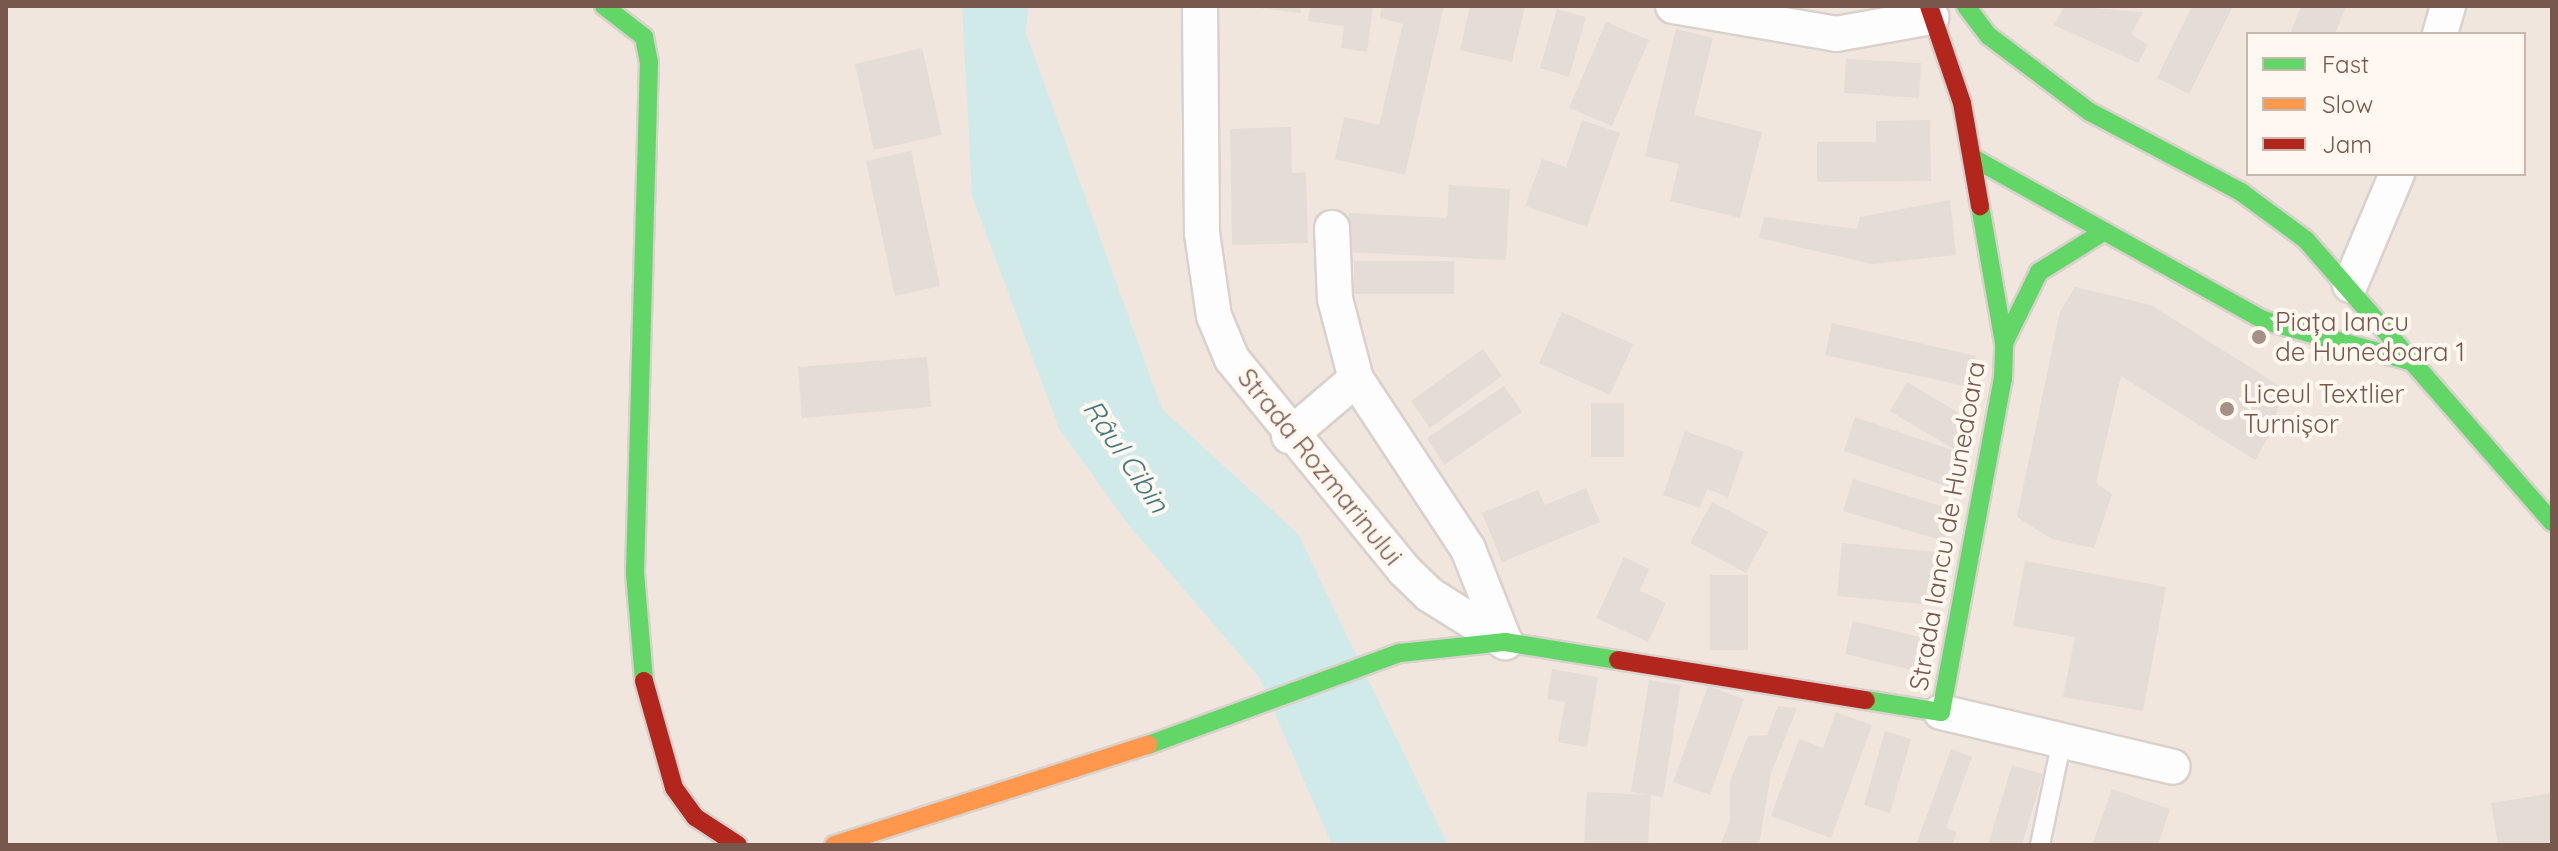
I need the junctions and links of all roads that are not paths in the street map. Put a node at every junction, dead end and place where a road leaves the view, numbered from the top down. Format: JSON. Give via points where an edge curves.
{"nodes":[{"id":1,"x":604,"y":6,"type":"edge"},
{"id":2,"x":1200,"y":6,"type":"edge"},
{"id":3,"x":1673,"y":6,"type":"edge"},
{"id":4,"x":1966,"y":6,"type":"edge"},
{"id":5,"x":2448,"y":6,"type":"edge"},
{"id":6,"x":1930,"y":12,"type":"edge"},
{"id":7,"x":635,"y":13,"type":"edge"},
{"id":8,"x":2441,"y":32,"type":"edge"},
{"id":9,"x":1975,"y":159,"type":"junction"},
{"id":10,"x":2396,"y":176,"type":"edge"},
{"id":11,"x":1332,"y":228,"type":"dead end"},
{"id":12,"x":2100,"y":234,"type":"junction"},
{"id":13,"x":2350,"y":285,"type":"junction"},
{"id":14,"x":2004,"y":343,"type":"junction"},
{"id":15,"x":2417,"y":363,"type":"junction"},
{"id":16,"x":1356,"y":379,"type":"junction"},
{"id":17,"x":1289,"y":436,"type":"junction"},
{"id":18,"x":2552,"y":522,"type":"edge"},
{"id":19,"x":1505,"y":642,"type":"junction"},
{"id":20,"x":1941,"y":712,"type":"junction"},
{"id":21,"x":2062,"y":740,"type":"junction"},
{"id":22,"x":2173,"y":767,"type":"dead end"},
{"id":23,"x":738,"y":845,"type":"edge"},
{"id":24,"x":834,"y":845,"type":"edge"},
{"id":25,"x":2040,"y":845,"type":"edge"}],
"edges":[{"from":1,"to":7,"type":"street"},
{"from":2,"to":17,"type":"street","name":"Strada Rozmarinului","via":[[1202,233],[1214,316],[1232,359]]},
{"from":3,"to":6,"type":"street","via":[[1836,34]]},
{"from":4,"to":13,"type":"street","via":[[2024,66],[2090,112],[2277,216]]},
{"from":5,"to":8,"type":"street"},
{"from":6,"to":9,"type":"street","name":"Strada Iancu de Hunedoara"},
{"from":7,"to":23,"type":"street","via":[[649,62],[635,573],[647,711],[674,788],[695,817]]},
{"from":9,"to":12,"type":"street"},
{"from":9,"to":14,"type":"street","name":"Strada Iancu de Hunedoara"},
{"from":10,"to":13,"type":"street"},
{"from":11,"to":16,"type":"street","via":[[1335,299]]},
{"from":12,"to":14,"type":"street","via":[[2039,272]]},
{"from":12,"to":15,"type":"street","via":[[2263,320]]},
{"from":13,"to":15,"type":"street"},
{"from":14,"to":20,"type":"street","name":"Strada Iancu de Hunedoara","via":[[2003,379]]},
{"from":15,"to":18,"type":"street"},
{"from":16,"to":17,"type":"street"},
{"from":16,"to":19,"type":"street","via":[[1468,549]]},
{"from":17,"to":19,"type":"street","name":"Strada Rozmarinului","via":[[1430,595]]},
{"from":19,"to":20,"type":"street","name":"Strada Rozmarinului"},
{"from":19,"to":24,"type":"street","via":[[1400,653],[1225,720]]},
{"from":20,"to":21,"type":"street"},
{"from":21,"to":22,"type":"street"},
{"from":21,"to":25,"type":"lane"}]}
